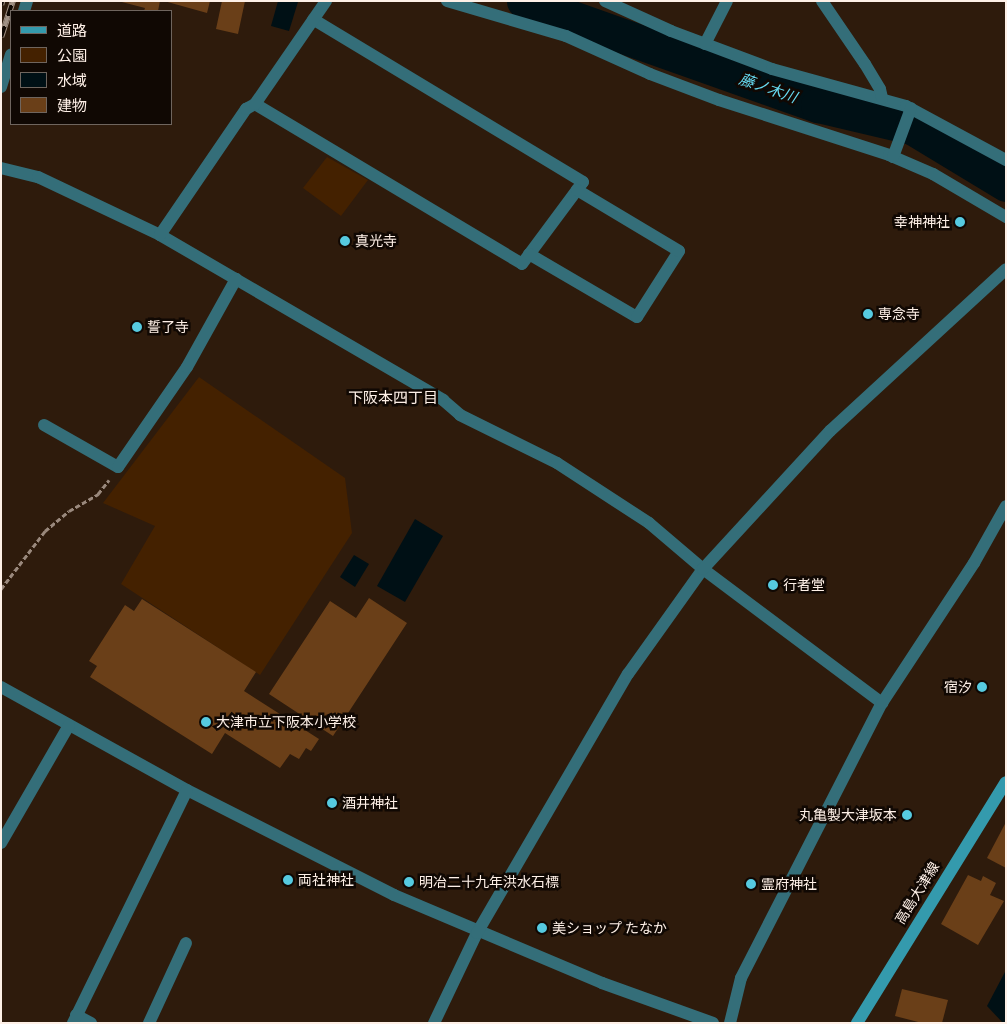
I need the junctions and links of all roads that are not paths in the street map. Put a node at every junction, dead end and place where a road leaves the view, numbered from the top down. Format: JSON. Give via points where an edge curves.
{"nodes":[{"id":1,"x":326,"y":1,"type":"edge"},
{"id":2,"x":447,"y":1,"type":"edge"},
{"id":3,"x":605,"y":1,"type":"edge"},
{"id":4,"x":727,"y":1,"type":"edge"},
{"id":5,"x":822,"y":1,"type":"edge"},
{"id":6,"x":313,"y":19,"type":"junction"},
{"id":7,"x":704,"y":44,"type":"junction"},
{"id":8,"x":10,"y":57,"type":"edge"},
{"id":9,"x":1,"y":87,"type":"edge"},
{"id":10,"x":882,"y":98,"type":"junction"},
{"id":11,"x":255,"y":104,"type":"junction"},
{"id":12,"x":911,"y":108,"type":"junction"},
{"id":13,"x":893,"y":157,"type":"junction"},
{"id":14,"x":1006,"y":160,"type":"edge"},
{"id":15,"x":1,"y":168,"type":"edge"},
{"id":16,"x":577,"y":190,"type":"junction"},
{"id":17,"x":1006,"y":217,"type":"edge"},
{"id":18,"x":160,"y":235,"type":"junction"},
{"id":19,"x":529,"y":254,"type":"junction"},
{"id":20,"x":1006,"y":269,"type":"edge"},
{"id":21,"x":236,"y":280,"type":"junction"},
{"id":22,"x":44,"y":425,"type":"dead end"},
{"id":23,"x":1006,"y":506,"type":"edge"},
{"id":24,"x":703,"y":569,"type":"junction"},
{"id":25,"x":1,"y":687,"type":"edge"},
{"id":26,"x":882,"y":703,"type":"junction"},
{"id":27,"x":69,"y":725,"type":"junction"},
{"id":28,"x":1006,"y":782,"type":"edge"},
{"id":29,"x":187,"y":790,"type":"junction"},
{"id":30,"x":1,"y":843,"type":"edge"},
{"id":31,"x":477,"y":933,"type":"junction"},
{"id":32,"x":186,"y":944,"type":"dead end"},
{"id":33,"x":75,"y":1019,"type":"edge"},
{"id":34,"x":91,"y":1023,"type":"edge"},
{"id":35,"x":149,"y":1023,"type":"edge"},
{"id":36,"x":434,"y":1023,"type":"edge"},
{"id":37,"x":713,"y":1023,"type":"edge"},
{"id":38,"x":730,"y":1023,"type":"edge"},
{"id":39,"x":857,"y":1023,"type":"edge"}],
"edges":[{"from":1,"to":6,"type":"street"},
{"from":2,"to":13,"type":"street","via":[[566,36],[650,74],[719,100]]},
{"from":3,"to":7,"type":"street"},
{"from":4,"to":7,"type":"street"},
{"from":5,"to":10,"type":"street","via":[[866,64]]},
{"from":6,"to":11,"type":"street"},
{"from":6,"to":16,"type":"street","via":[[583,182]]},
{"from":7,"to":10,"type":"street","via":[[772,69]]},
{"from":8,"to":9,"type":"street"},
{"from":10,"to":12,"type":"street"},
{"from":11,"to":18,"type":"street","via":[[246,109]]},
{"from":11,"to":19,"type":"street","via":[[522,264]]},
{"from":12,"to":13,"type":"street"},
{"from":12,"to":14,"type":"street"},
{"from":13,"to":17,"type":"street","via":[[933,174]]},
{"from":15,"to":18,"type":"street","via":[[38,177]]},
{"from":16,"to":19,"type":"street"},
{"from":16,"to":19,"type":"street","via":[[679,250],[637,317]]},
{"from":18,"to":21,"type":"street"},
{"from":20,"to":24,"type":"street","via":[[830,431]]},
{"from":21,"to":22,"type":"street","via":[[188,367],[118,467]]},
{"from":21,"to":24,"type":"street","via":[[443,400],[460,415],[558,463],[650,523]]},
{"from":23,"to":26,"type":"street","via":[[974,563]]},
{"from":24,"to":26,"type":"street"},
{"from":24,"to":31,"type":"street","via":[[628,674]]},
{"from":25,"to":27,"type":"street"},
{"from":26,"to":38,"type":"street","via":[[741,978]]},
{"from":27,"to":29,"type":"street"},
{"from":27,"to":30,"type":"street"},
{"from":28,"to":39,"type":"main road","name":"高島大津線"},
{"from":29,"to":31,"type":"street","via":[[394,895]]},
{"from":29,"to":33,"type":"street"},
{"from":31,"to":36,"type":"street"},
{"from":31,"to":37,"type":"street"},
{"from":32,"to":35,"type":"street"},
{"from":33,"to":34,"type":"street"}]}
